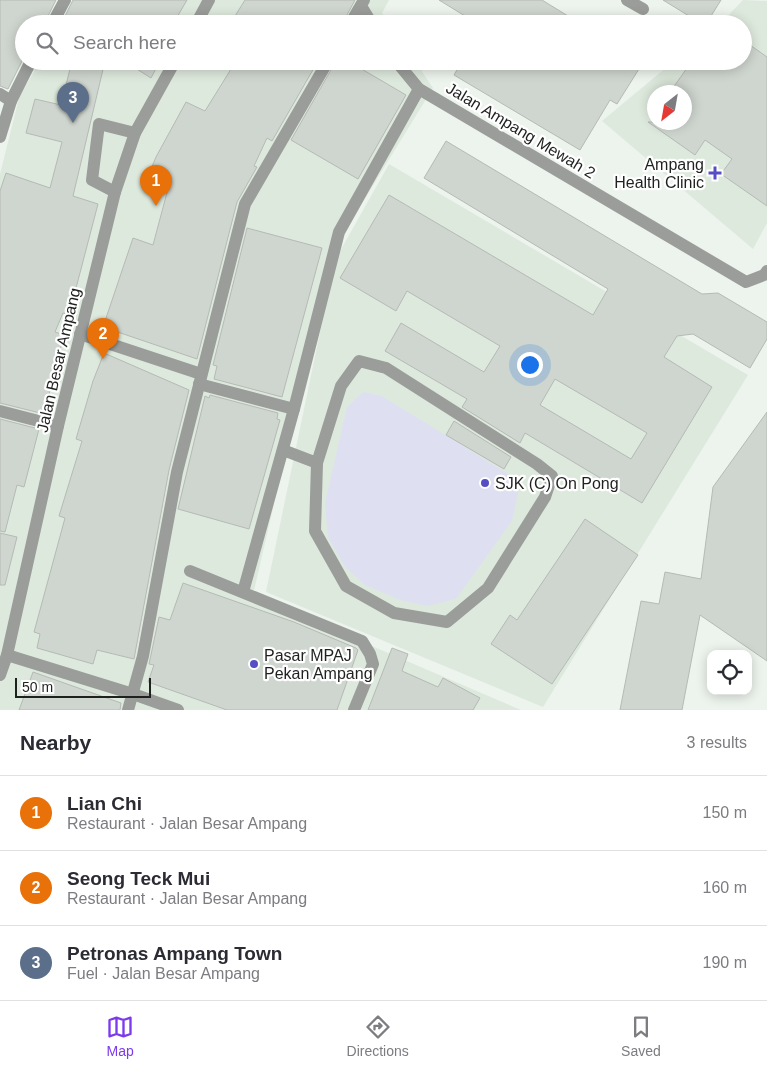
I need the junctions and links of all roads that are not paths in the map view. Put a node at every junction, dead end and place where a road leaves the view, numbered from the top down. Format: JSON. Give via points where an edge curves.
{"nodes":[{"id":1,"x":65,"y":0,"type":"edge"},
{"id":2,"x":209,"y":0,"type":"edge"},
{"id":3,"x":627,"y":0,"type":"edge"},
{"id":4,"x":362,"y":3,"type":"edge"},
{"id":5,"x":643,"y":9,"type":"dead end"},
{"id":6,"x":57,"y":15,"type":"edge"},
{"id":7,"x":201,"y":15,"type":"edge"},
{"id":8,"x":355,"y":15,"type":"edge"},
{"id":9,"x":368,"y":15,"type":"edge"},
{"id":10,"x":25,"y":70,"type":"edge"},
{"id":11,"x":170,"y":70,"type":"edge"},
{"id":12,"x":323,"y":70,"type":"edge"},
{"id":13,"x":403,"y":70,"type":"edge"},
{"id":14,"x":419,"y":89,"type":"junction"},
{"id":15,"x":6,"y":97,"type":"edge"},
{"id":16,"x":135,"y":133,"type":"junction"},
{"id":17,"x":0,"y":136,"type":"edge"},
{"id":18,"x":115,"y":192,"type":"junction"},
{"id":19,"x":767,"y":271,"type":"edge"},
{"id":20,"x":80,"y":334,"type":"junction"},
{"id":21,"x":200,"y":379,"type":"junction"},
{"id":22,"x":294,"y":409,"type":"junction"},
{"id":23,"x":0,"y":411,"type":"edge"},
{"id":24,"x":58,"y":426,"type":"junction"},
{"id":25,"x":283,"y":450,"type":"junction"},
{"id":26,"x":317,"y":463,"type":"junction"},
{"id":27,"x":190,"y":571,"type":"dead end"},
{"id":28,"x":243,"y":592,"type":"junction"},
{"id":29,"x":7,"y":656,"type":"junction"},
{"id":30,"x":0,"y":676,"type":"edge"},
{"id":31,"x":133,"y":694,"type":"junction"},
{"id":32,"x":128,"y":710,"type":"edge"},
{"id":33,"x":178,"y":710,"type":"edge"},
{"id":34,"x":354,"y":710,"type":"edge"}],
"edges":[{"from":1,"to":6,"type":"street"},
{"from":2,"to":7,"type":"street"},
{"from":3,"to":5,"type":"street"},
{"from":4,"to":8,"type":"street"},
{"from":4,"to":9,"type":"street"},
{"from":10,"to":15,"type":"street"},
{"from":11,"to":16,"type":"street","name":"Jalan Besar Ampang"},
{"from":12,"to":21,"type":"street","via":[[246,204]]},
{"from":13,"to":14,"type":"street","name":"Jalan Ampang Mewah 2"},
{"from":14,"to":19,"type":"street","name":"Jalan Ampang Mewah 2","via":[[746,282]]},
{"from":14,"to":22,"type":"street","via":[[339,232]]},
{"from":15,"to":17,"type":"street"},
{"from":16,"to":18,"type":"street","name":"Jalan Besar Ampang"},
{"from":16,"to":18,"type":"street","via":[[99,124],[92,180]]},
{"from":18,"to":20,"type":"street","name":"Jalan Besar Ampang"},
{"from":20,"to":21,"type":"street"},
{"from":20,"to":24,"type":"street","name":"Jalan Besar Ampang"},
{"from":21,"to":22,"type":"street"},
{"from":21,"to":31,"type":"street","via":[[177,472]]},
{"from":22,"to":25,"type":"street"},
{"from":23,"to":24,"type":"street"},
{"from":24,"to":29,"type":"street","name":"Jalan Besar Ampang"},
{"from":25,"to":26,"type":"street"},
{"from":25,"to":28,"type":"street"},
{"from":26,"to":26,"type":"street","via":[[315,531],[346,586],[394,613],[447,622],[488,588],[545,497],[552,476],[386,368],[359,361],[341,386]]},
{"from":27,"to":28,"type":"street"},
{"from":28,"to":34,"type":"street","via":[[362,641],[373,664]]},
{"from":29,"to":30,"type":"street","name":"Jalan Besar Ampang"},
{"from":29,"to":31,"type":"street"},
{"from":31,"to":32,"type":"street"},
{"from":31,"to":33,"type":"street"}]}
